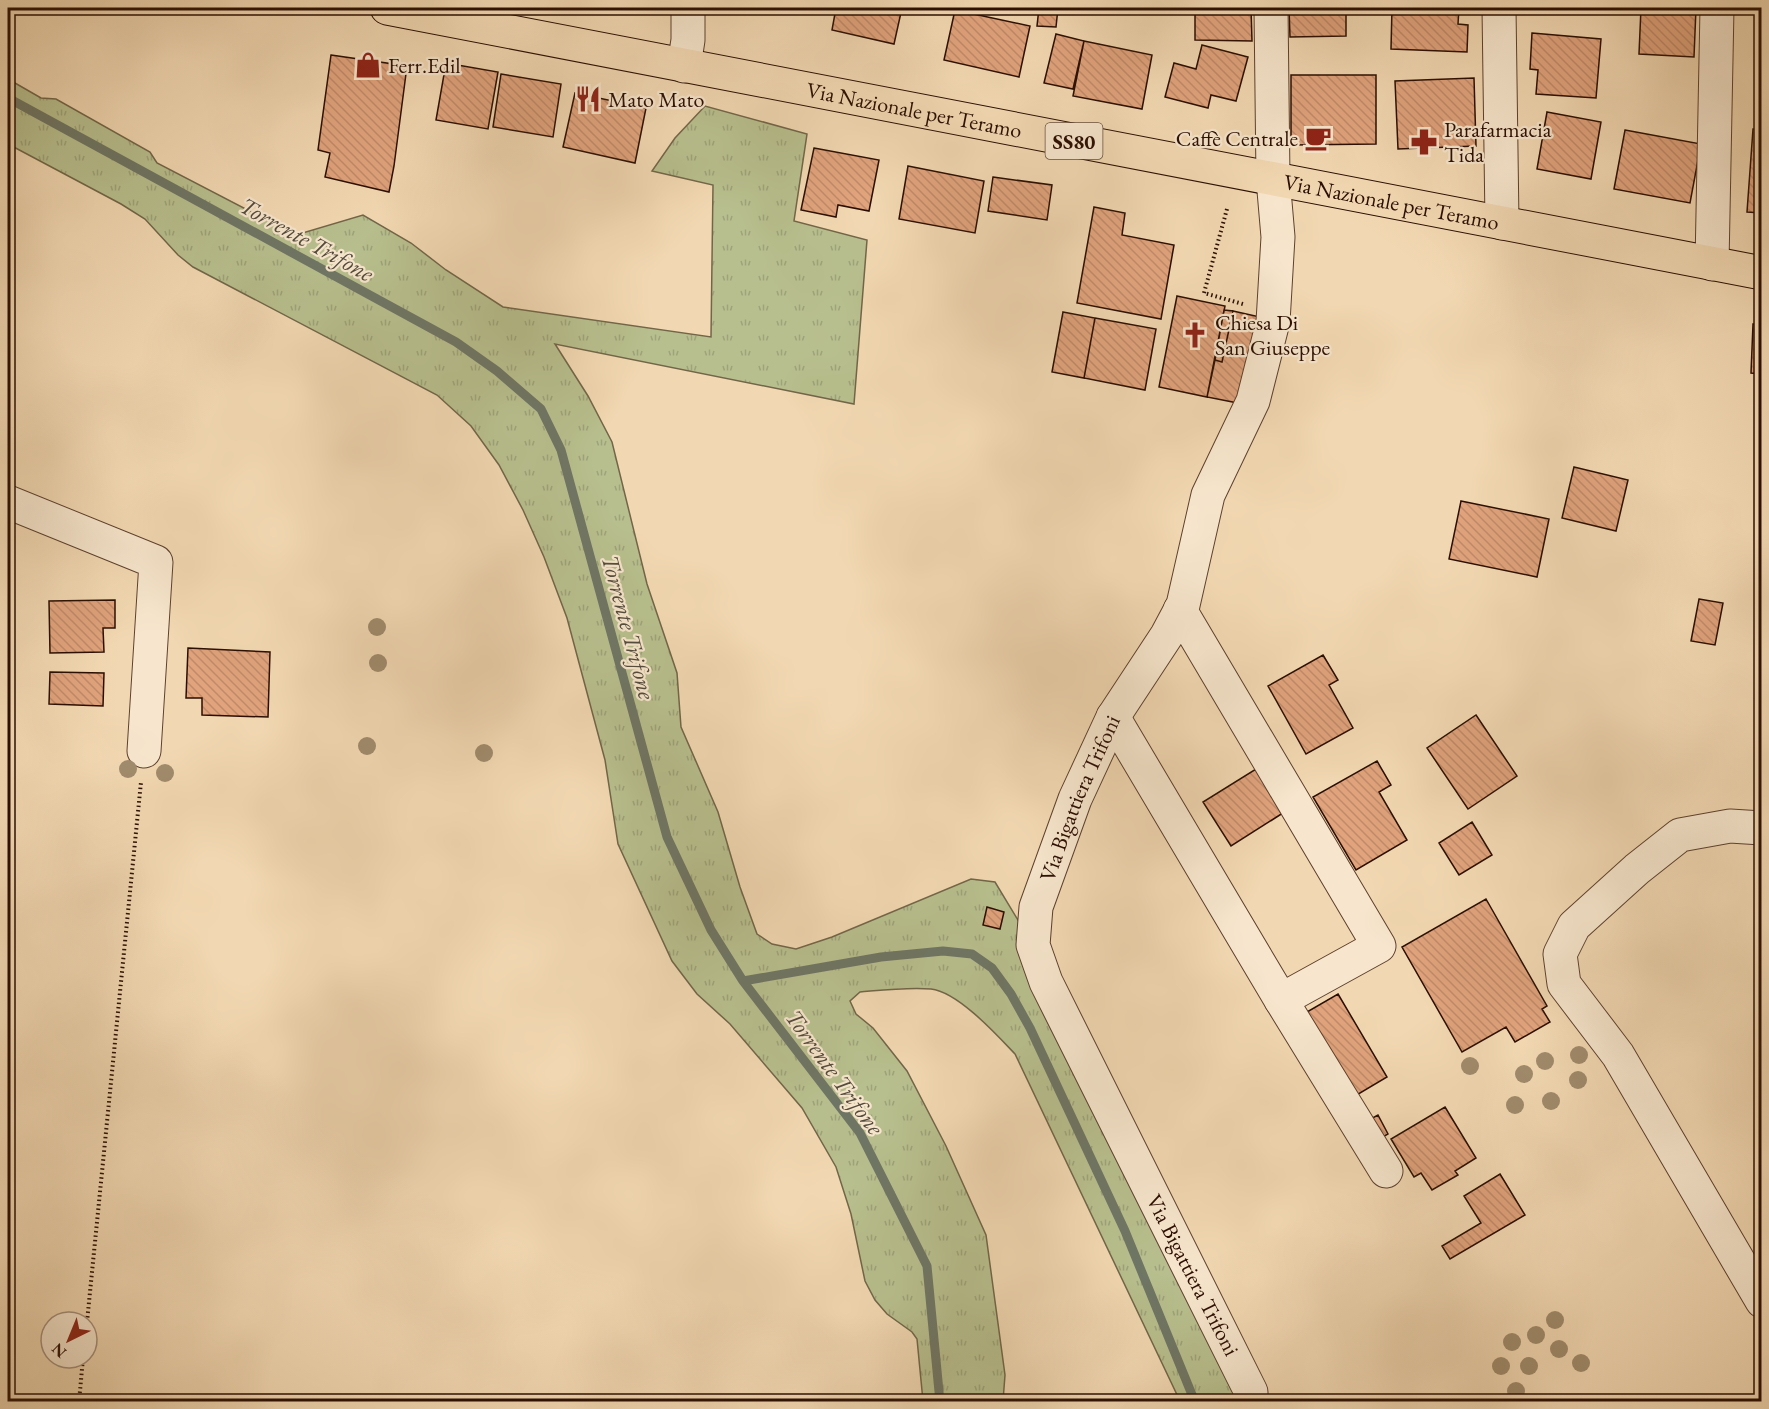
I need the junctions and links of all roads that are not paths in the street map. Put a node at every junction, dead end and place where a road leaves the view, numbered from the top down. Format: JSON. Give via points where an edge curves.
{"nodes":[{"id":1,"x":387,"y":8,"type":"edge"},
{"id":2,"x":688,"y":8,"type":"edge"},
{"id":3,"x":1271,"y":8,"type":"edge"},
{"id":4,"x":1499,"y":8,"type":"edge"},
{"id":5,"x":1716,"y":8,"type":"edge"},
{"id":6,"x":684,"y":66,"type":"junction"},
{"id":7,"x":1273,"y":179,"type":"junction"},
{"id":8,"x":1502,"y":223,"type":"junction"},
{"id":9,"x":1712,"y":264,"type":"junction"},
{"id":10,"x":1761,"y":273,"type":"edge"},
{"id":11,"x":8,"y":502,"type":"edge"},
{"id":12,"x":1180,"y":610,"type":"junction"},
{"id":13,"x":1113,"y":717,"type":"junction"},
{"id":14,"x":144,"y":751,"type":"road end"},
{"id":15,"x":1761,"y":828,"type":"edge"},
{"id":16,"x":1281,"y":1000,"type":"junction"},
{"id":17,"x":1386,"y":1172,"type":"dead end"},
{"id":18,"x":1761,"y":1301,"type":"edge"},
{"id":19,"x":1251,"y":1401,"type":"edge"}],
"edges":[{"from":1,"to":6,"type":"main road","name":"Via Nazionale per Teramo","number":"SS80"},
{"from":2,"to":6,"type":"street"},
{"from":3,"to":7,"type":"street","name":"Via Bigattiera Trifoni"},
{"from":4,"to":8,"type":"street"},
{"from":5,"to":9,"type":"street"},
{"from":6,"to":7,"type":"main road","name":"Via Nazionale per Teramo","number":"SS80"},
{"from":7,"to":8,"type":"main road","name":"Via Nazionale per Teramo","number":"SS80"},
{"from":7,"to":12,"type":"street","name":"Via Bigattiera Trifoni","via":[[1278,237],[1273,322],[1253,401],[1209,495]]},
{"from":8,"to":9,"type":"main road","name":"Via Nazionale per Teramo","number":"SS80"},
{"from":9,"to":10,"type":"main road","name":"Via Nazionale per Teramo","number":"SS80"},
{"from":11,"to":14,"type":"street","via":[[156,562]]},
{"from":12,"to":13,"type":"street","name":"Via Bigattiera Trifoni"},
{"from":12,"to":16,"type":"street","via":[[1379,946]]},
{"from":13,"to":16,"type":"street"},
{"from":13,"to":19,"type":"street","name":"Via Bigattiera Trifoni","via":[[1075,799],[1036,907],[1033,945],[1046,982],[1251,1392]]},
{"from":15,"to":18,"type":"street","via":[[1730,826],[1680,836],[1574,926],[1560,954],[1564,984],[1618,1055]]},
{"from":16,"to":17,"type":"street"}]}
